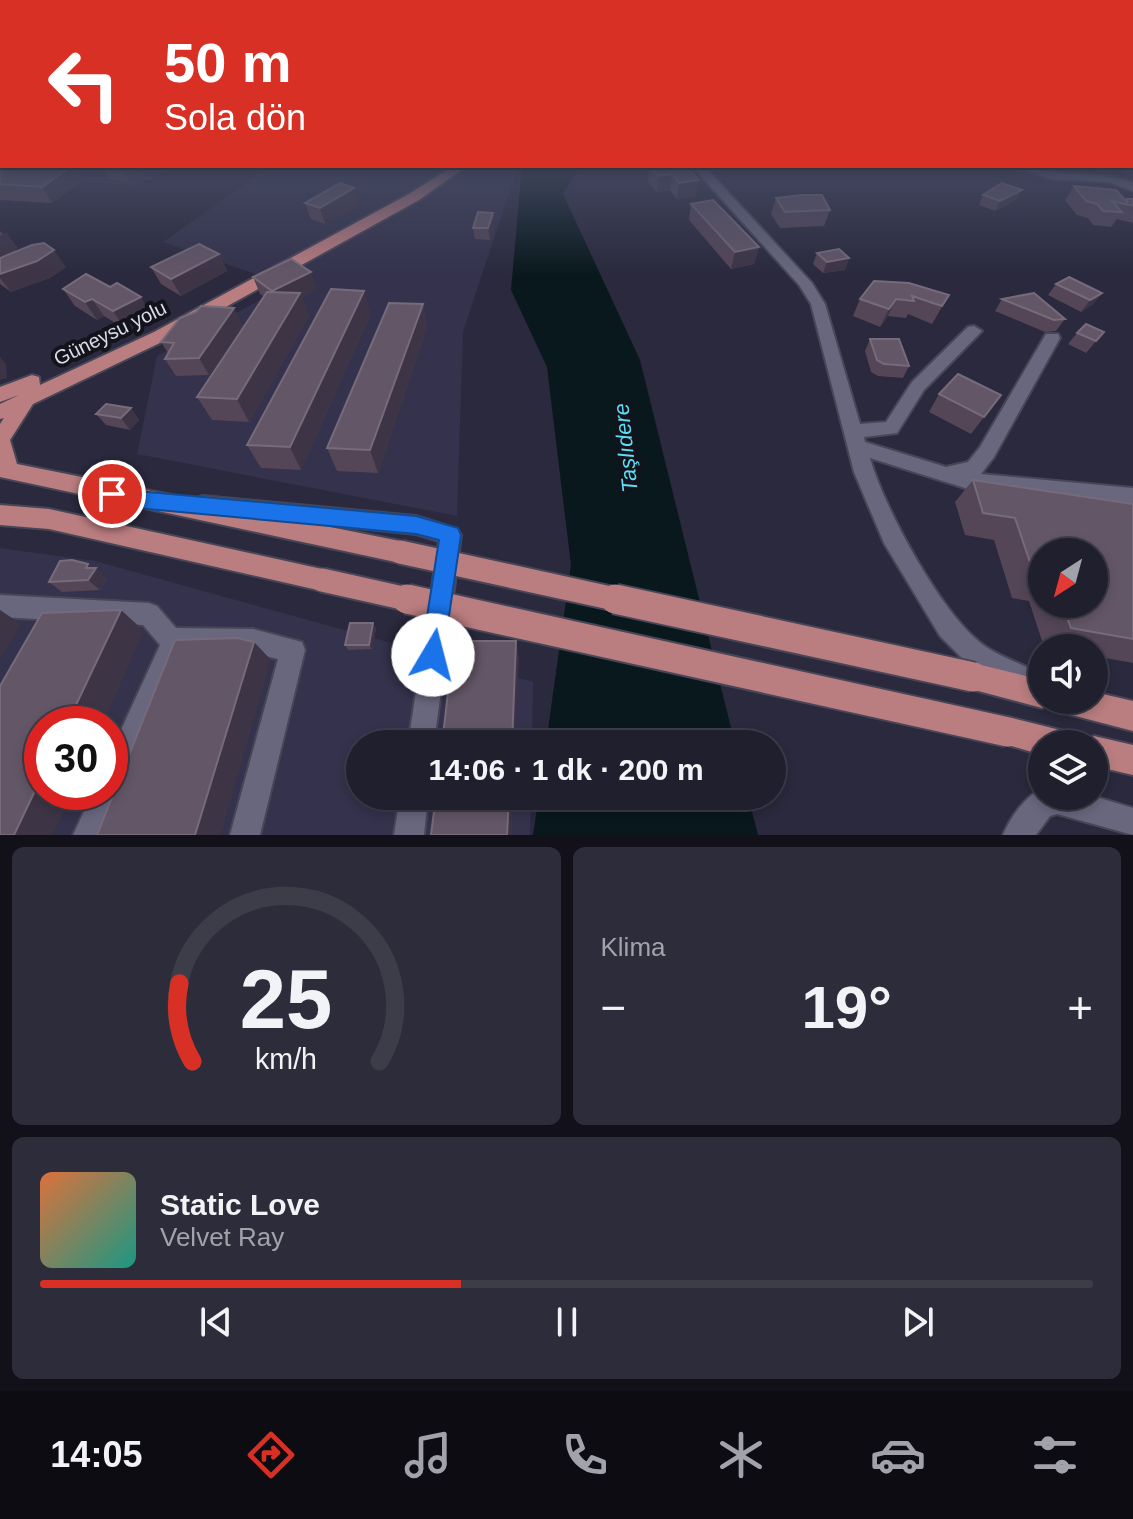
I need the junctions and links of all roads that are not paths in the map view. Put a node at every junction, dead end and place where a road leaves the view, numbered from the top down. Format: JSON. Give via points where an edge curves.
{"nodes":[{"id":1,"x":394,"y":198,"type":"edge"},
{"id":2,"x":412,"y":198,"type":"edge"},
{"id":3,"x":728,"y":198,"type":"edge"},
{"id":4,"x":974,"y":331,"type":"dead end"},
{"id":5,"x":1052,"y":338,"type":"dead end"},
{"id":6,"x":0,"y":395,"type":"edge"},
{"id":7,"x":28,"y":396,"type":"junction"},
{"id":8,"x":0,"y":412,"type":"edge"},
{"id":9,"x":856,"y":439,"type":"junction"},
{"id":10,"x":5,"y":471,"type":"edge"},
{"id":11,"x":949,"y":474,"type":"junction"},
{"id":12,"x":1133,"y":496,"type":"edge"},
{"id":13,"x":137,"y":499,"type":"junction"},
{"id":14,"x":0,"y":515,"type":"edge"},
{"id":15,"x":0,"y":606,"type":"edge"},
{"id":16,"x":53,"y":609,"type":"junction"},
{"id":17,"x":38,"y":635,"type":"edge"},
{"id":18,"x":175,"y":640,"type":"junction"},
{"id":19,"x":1028,"y":680,"type":"edge"},
{"id":20,"x":1028,"y":691,"type":"edge"},
{"id":21,"x":1108,"y":709,"type":"edge"},
{"id":22,"x":1133,"y":716,"type":"edge"},
{"id":23,"x":423,"y":730,"type":"edge"},
{"id":24,"x":1028,"y":737,"type":"edge"},
{"id":25,"x":128,"y":745,"type":"edge"},
{"id":26,"x":1108,"y":754,"type":"edge"},
{"id":27,"x":1133,"y":760,"type":"edge"},
{"id":28,"x":99,"y":810,"type":"edge"},
{"id":29,"x":412,"y":810,"type":"edge"},
{"id":30,"x":1133,"y":822,"type":"edge"},
{"id":31,"x":88,"y":835,"type":"edge"},
{"id":32,"x":245,"y":835,"type":"edge"},
{"id":33,"x":409,"y":835,"type":"edge"},
{"id":34,"x":1018,"y":835,"type":"edge"}],
"edges":[{"from":1,"to":6,"type":"main road","via":[[149,332]]},
{"from":2,"to":7,"type":"main road","name":"Güneysu yolu","via":[[160,336]]},
{"from":3,"to":9,"type":"street","via":[[818,304]]},
{"from":4,"to":9,"type":"street","via":[[918,386],[891,428]]},
{"from":5,"to":11,"type":"street","via":[[987,452],[974,469]]},
{"from":7,"to":8,"type":"main road","name":"Güneysu yolu"},
{"from":7,"to":10,"type":"main road","via":[[0,440]]},
{"from":9,"to":11,"type":"street"},
{"from":9,"to":19,"type":"street","via":[[892,537],[948,628],[977,655]]},
{"from":10,"to":13,"type":"main road"},
{"from":11,"to":12,"type":"street","via":[[968,481]]},
{"from":13,"to":20,"type":"main road","bridge":true},
{"from":13,"to":23,"type":"street","via":[[323,514],[416,525],[450,535]]},
{"from":14,"to":24,"type":"main road","bridge":true,"via":[[49,519]]},
{"from":15,"to":16,"type":"street"},
{"from":16,"to":17,"type":"street"},
{"from":16,"to":18,"type":"street","via":[[149,614]]},
{"from":18,"to":25,"type":"street"},
{"from":18,"to":32,"type":"street","via":[[253,641],[293,650]]},
{"from":21,"to":22,"type":"main road"},
{"from":26,"to":27,"type":"main road"},
{"from":28,"to":31,"type":"street"},
{"from":29,"to":33,"type":"street"},
{"from":30,"to":34,"type":"street","via":[[1057,800],[1042,803]]}]}
